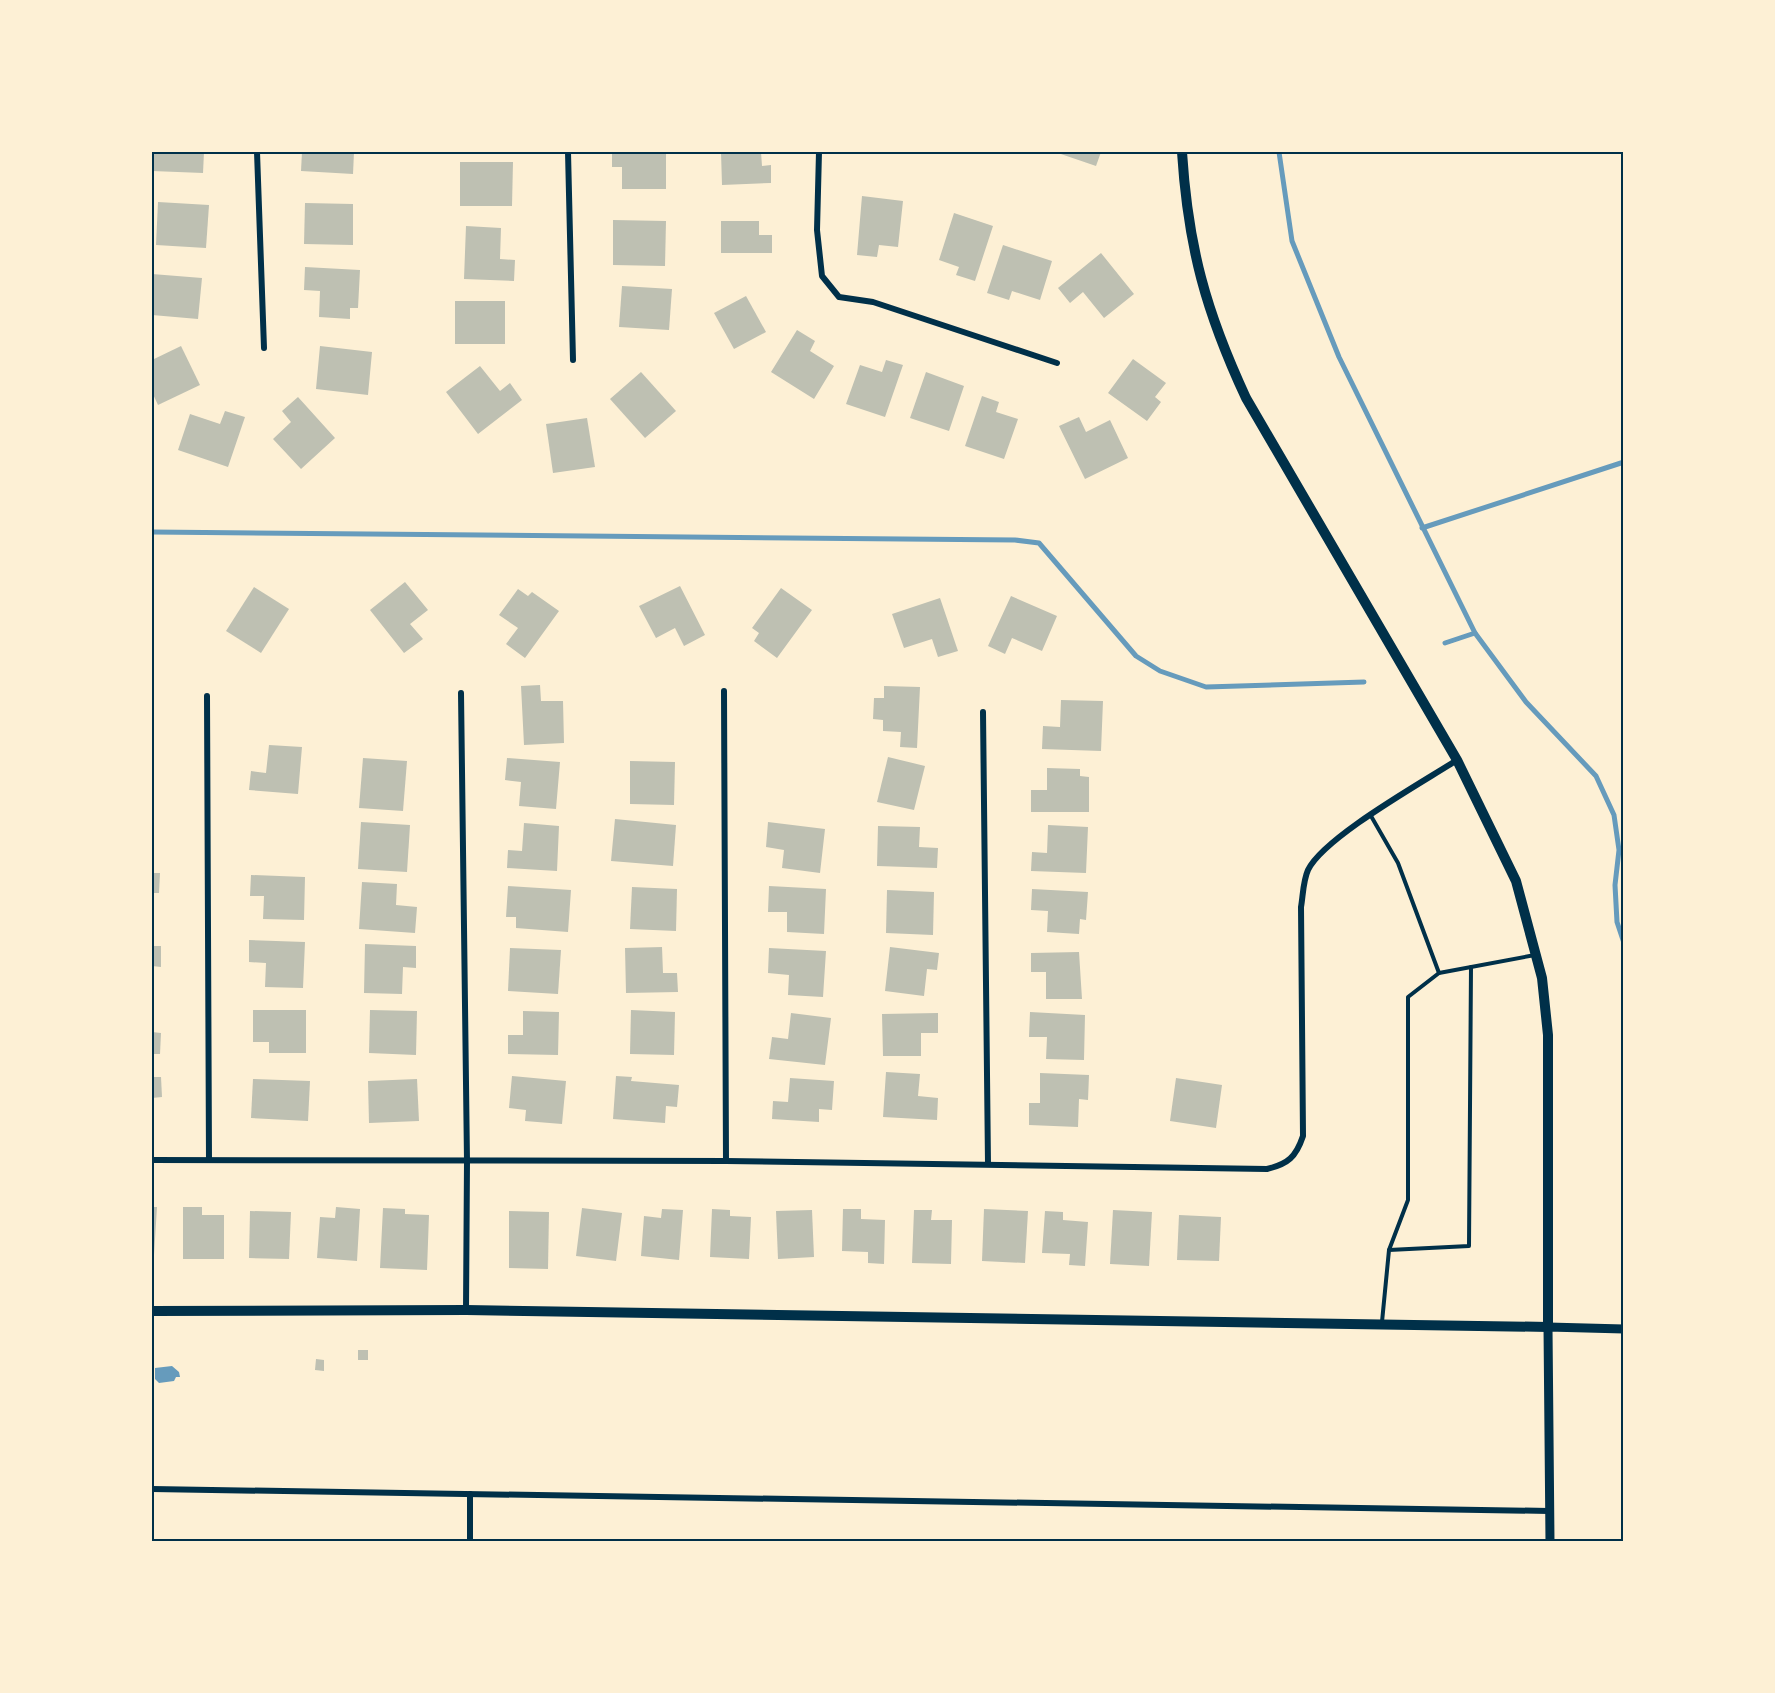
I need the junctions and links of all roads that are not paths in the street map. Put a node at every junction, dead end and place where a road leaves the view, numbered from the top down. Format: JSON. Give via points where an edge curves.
{"nodes":[{"id":1,"x":257,"y":152,"type":"edge"},
{"id":2,"x":568,"y":152,"type":"edge"},
{"id":3,"x":819,"y":152,"type":"edge"},
{"id":4,"x":1182,"y":152,"type":"edge"},
{"id":5,"x":264,"y":348,"type":"dead end"},
{"id":6,"x":573,"y":360,"type":"dead end"},
{"id":7,"x":1057,"y":363,"type":"dead end"},
{"id":8,"x":724,"y":692,"type":"dead end"},
{"id":9,"x":461,"y":693,"type":"dead end"},
{"id":10,"x":207,"y":696,"type":"dead end"},
{"id":11,"x":983,"y":712,"type":"dead end"},
{"id":12,"x":1457,"y":760,"type":"junction"},
{"id":13,"x":1371,"y":816,"type":"junction"},
{"id":14,"x":1536,"y":955,"type":"junction"},
{"id":15,"x":1471,"y":967,"type":"junction"},
{"id":16,"x":1439,"y":973,"type":"junction"},
{"id":17,"x":152,"y":1160,"type":"edge"},
{"id":18,"x":209,"y":1160,"type":"junction"},
{"id":19,"x":467,"y":1161,"type":"junction"},
{"id":20,"x":726,"y":1161,"type":"junction"},
{"id":21,"x":988,"y":1164,"type":"junction"},
{"id":22,"x":1389,"y":1250,"type":"junction"},
{"id":23,"x":466,"y":1310,"type":"junction"},
{"id":24,"x":152,"y":1311,"type":"edge"},
{"id":25,"x":1382,"y":1325,"type":"junction"},
{"id":26,"x":1548,"y":1327,"type":"junction"},
{"id":27,"x":1623,"y":1329,"type":"edge"},
{"id":28,"x":152,"y":1489,"type":"edge"},
{"id":29,"x":470,"y":1494,"type":"junction"},
{"id":30,"x":1549,"y":1511,"type":"junction"},
{"id":31,"x":470,"y":1542,"type":"edge"},
{"id":32,"x":1550,"y":1542,"type":"edge"}],
"edges":[{"from":1,"to":5,"type":"street"},
{"from":2,"to":6,"type":"street"},
{"from":3,"to":7,"type":"street","via":[[817,230],[822,276],[839,297],[873,302]]},
{"from":4,"to":12,"type":"main road","via":[[1186,212],[1201,282],[1220,342],[1246,398]]},
{"from":8,"to":20,"type":"street"},
{"from":9,"to":19,"type":"street"},
{"from":10,"to":18,"type":"street"},
{"from":11,"to":21,"type":"street"},
{"from":12,"to":13,"type":"street"},
{"from":12,"to":14,"type":"main road","via":[[1516,881]]},
{"from":13,"to":16,"type":"lane","via":[[1398,863]]},
{"from":13,"to":21,"type":"street","via":[[1322,851],[1308,871],[1301,907],[1303,1136],[1298,1152],[1285,1165],[1267,1168]]},
{"from":14,"to":15,"type":"lane"},
{"from":14,"to":26,"type":"main road","via":[[1548,1035]]},
{"from":15,"to":16,"type":"lane"},
{"from":15,"to":22,"type":"lane","via":[[1469,1246]]},
{"from":16,"to":22,"type":"lane","via":[[1407,997],[1408,1200]]},
{"from":17,"to":18,"type":"street"},
{"from":18,"to":19,"type":"street"},
{"from":19,"to":20,"type":"street"},
{"from":19,"to":23,"type":"street"},
{"from":20,"to":21,"type":"street"},
{"from":22,"to":25,"type":"lane"},
{"from":23,"to":24,"type":"main road"},
{"from":23,"to":25,"type":"main road"},
{"from":25,"to":26,"type":"main road"},
{"from":26,"to":27,"type":"street"},
{"from":26,"to":30,"type":"street"},
{"from":28,"to":29,"type":"street"},
{"from":29,"to":30,"type":"street"},
{"from":29,"to":31,"type":"street"},
{"from":30,"to":32,"type":"street"}]}
